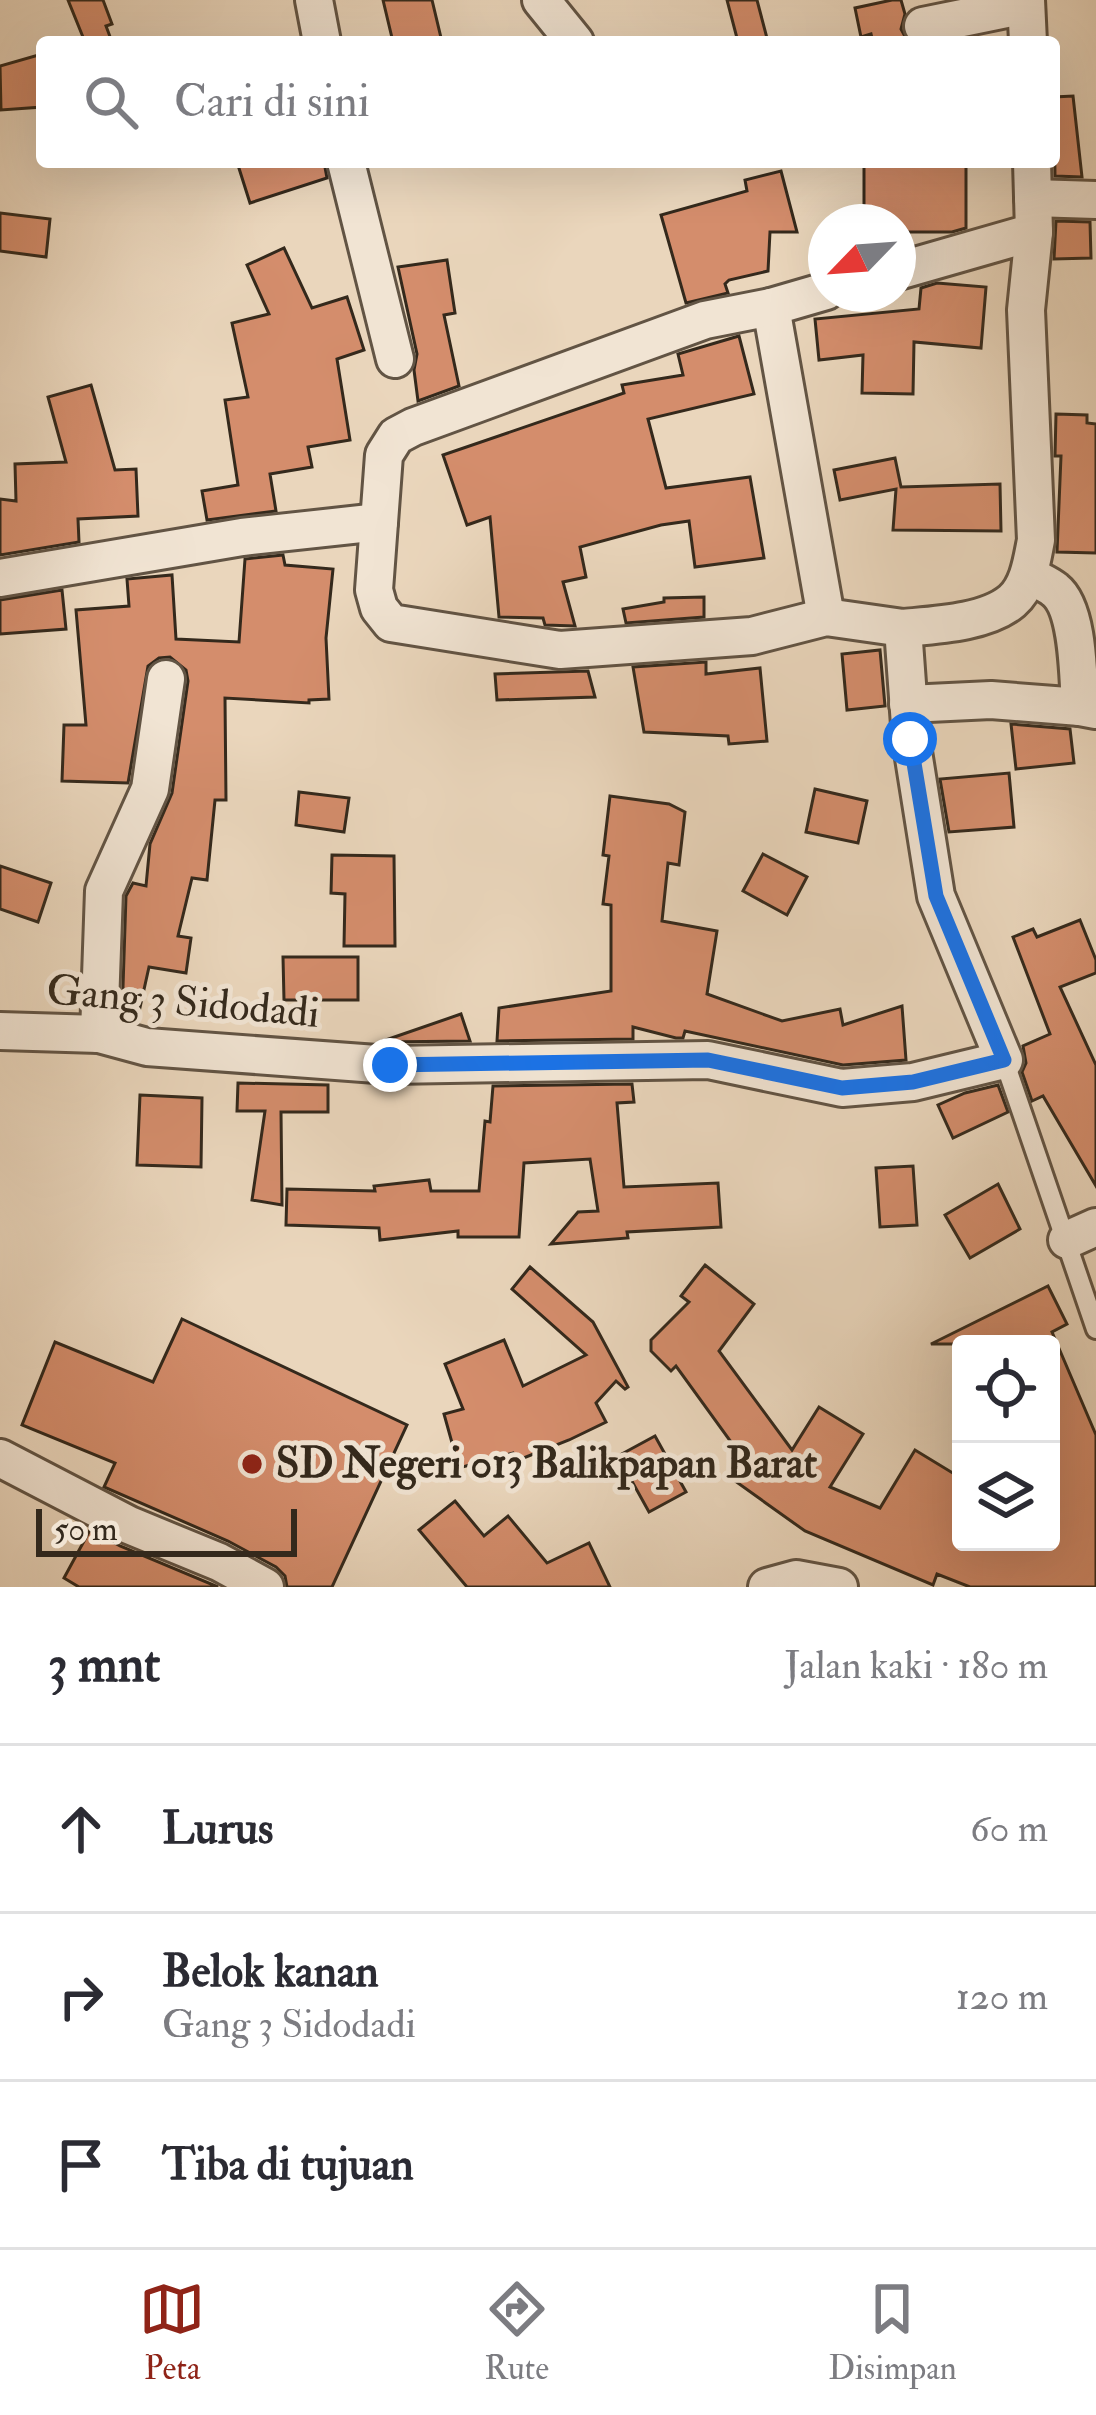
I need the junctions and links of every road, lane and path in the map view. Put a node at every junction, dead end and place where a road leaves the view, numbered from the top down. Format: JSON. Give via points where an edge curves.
{"nodes":[{"id":1,"x":314,"y":0,"type":"edge"},
{"id":2,"x":541,"y":0,"type":"edge"},
{"id":3,"x":1026,"y":2,"type":"edge"},
{"id":4,"x":923,"y":26,"type":"dead end"},
{"id":5,"x":321,"y":36,"type":"edge"},
{"id":6,"x":570,"y":36,"type":"edge"},
{"id":7,"x":1028,"y":36,"type":"edge"},
{"id":8,"x":347,"y":168,"type":"edge"},
{"id":9,"x":1033,"y":197,"type":"edge"},
{"id":10,"x":1096,"y":200,"type":"edge"},
{"id":11,"x":916,"y":261,"type":"edge"},
{"id":12,"x":808,"y":296,"type":"edge"},
{"id":13,"x":771,"y":307,"type":"junction"},
{"id":14,"x":395,"y":359,"type":"dead end"},
{"id":15,"x":379,"y":521,"type":"junction"},
{"id":16,"x":1029,"y":575,"type":"junction"},
{"id":17,"x":0,"y":578,"type":"edge"},
{"id":18,"x":826,"y":617,"type":"junction"},
{"id":19,"x":903,"y":628,"type":"junction"},
{"id":20,"x":166,"y":679,"type":"dead end"},
{"id":21,"x":908,"y":704,"type":"junction"},
{"id":22,"x":1088,"y":708,"type":"edge"},
{"id":23,"x":0,"y":1031,"type":"edge"},
{"id":24,"x":99,"y":1034,"type":"junction"},
{"id":25,"x":1004,"y":1060,"type":"junction"},
{"id":26,"x":1082,"y":1233,"type":"edge"},
{"id":27,"x":1096,"y":1329,"type":"edge"},
{"id":28,"x":0,"y":1458,"type":"edge"},
{"id":29,"x":265,"y":1587,"type":"edge"},
{"id":30,"x":767,"y":1587,"type":"edge"},
{"id":31,"x":839,"y":1587,"type":"edge"}],
"edges":[{"from":1,"to":5,"type":"street"},
{"from":2,"to":6,"type":"street"},
{"from":3,"to":4,"type":"street"},
{"from":3,"to":7,"type":"street"},
{"from":8,"to":14,"type":"street"},
{"from":9,"to":10,"type":"street"},
{"from":9,"to":11,"type":"street"},
{"from":9,"to":16,"type":"street","via":[[1026,310],[1036,540]]},
{"from":12,"to":13,"type":"street"},
{"from":13,"to":15,"type":"street","via":[[706,320],[396,436],[384,455]]},
{"from":13,"to":18,"type":"street"},
{"from":15,"to":17,"type":"street"},
{"from":15,"to":18,"type":"street","via":[[374,590],[391,623],[560,650],[752,637]]},
{"from":16,"to":19,"type":"street","via":[[1012,601],[960,623]]},
{"from":16,"to":22,"type":"street","via":[[1064,600]]},
{"from":18,"to":19,"type":"street"},
{"from":19,"to":21,"type":"street"},
{"from":20,"to":24,"type":"street","via":[[150,790],[104,891]]},
{"from":21,"to":22,"type":"street"},
{"from":21,"to":25,"type":"street","via":[[936,896]]},
{"from":23,"to":24,"type":"street","name":"Gang 3 Sidodadi"},
{"from":24,"to":25,"type":"street","name":"Gang 3 Sidodadi","via":[[147,1048],[390,1065],[708,1060],[842,1088],[913,1082]]},
{"from":25,"to":26,"type":"lane"},
{"from":26,"to":27,"type":"lane","via":[[1087,1311]]},
{"from":28,"to":29,"type":"street"},
{"from":30,"to":31,"type":"street","via":[[796,1579]]}]}
